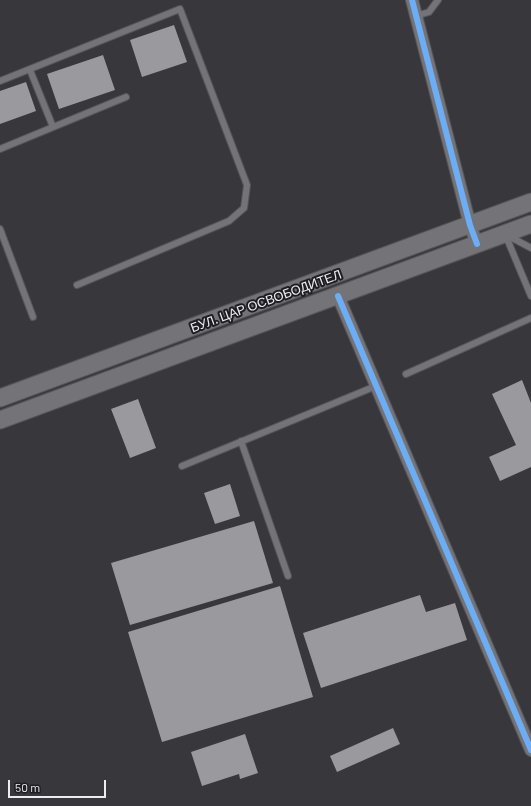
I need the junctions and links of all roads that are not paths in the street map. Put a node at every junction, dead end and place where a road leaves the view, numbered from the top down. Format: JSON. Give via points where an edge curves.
{"nodes":[{"id":1,"x":412,"y":0,"type":"edge"},
{"id":2,"x":438,"y":0,"type":"edge"},
{"id":3,"x":416,"y":16,"type":"junction"},
{"id":4,"x":30,"y":70,"type":"junction"},
{"id":5,"x":0,"y":80,"type":"edge"},
{"id":6,"x":126,"y":97,"type":"dead end"},
{"id":7,"x":53,"y":127,"type":"junction"},
{"id":8,"x":0,"y":149,"type":"edge"},
{"id":9,"x":531,"y":202,"type":"edge"},
{"id":10,"x":531,"y":224,"type":"edge"},
{"id":11,"x":470,"y":225,"type":"junction"},
{"id":12,"x":0,"y":228,"type":"edge"},
{"id":13,"x":505,"y":234,"type":"junction"},
{"id":14,"x":477,"y":244,"type":"junction"},
{"id":15,"x":531,"y":248,"type":"edge"},
{"id":16,"x":76,"y":285,"type":"dead end"},
{"id":17,"x":338,"y":296,"type":"junction"},
{"id":18,"x":531,"y":296,"type":"edge"},
{"id":19,"x":33,"y":317,"type":"dead end"},
{"id":20,"x":531,"y":318,"type":"edge"},
{"id":21,"x":406,"y":374,"type":"dead end"},
{"id":22,"x":376,"y":386,"type":"junction"},
{"id":23,"x":0,"y":398,"type":"edge"},
{"id":24,"x":0,"y":420,"type":"edge"},
{"id":25,"x":241,"y":442,"type":"junction"},
{"id":26,"x":182,"y":466,"type":"dead end"},
{"id":27,"x":288,"y":576,"type":"dead end"},
{"id":28,"x":531,"y":750,"type":"edge"}],
"edges":[{"from":1,"to":3,"type":"street"},
{"from":2,"to":3,"type":"lane","via":[[429,12]]},
{"from":3,"to":11,"type":"street"},
{"from":4,"to":5,"type":"lane"},
{"from":4,"to":7,"type":"lane"},
{"from":4,"to":16,"type":"lane","via":[[180,8],[247,185],[244,208],[230,221]]},
{"from":6,"to":7,"type":"lane"},
{"from":7,"to":8,"type":"lane"},
{"from":9,"to":11,"type":"main road","name":"БУЛ. ЦАР ОСВОБОДИТЕЛ"},
{"from":10,"to":13,"type":"main road","name":"БУЛ. ЦАР ОСВОБОДИТЕЛ"},
{"from":11,"to":14,"type":"street"},
{"from":11,"to":23,"type":"main road","name":"БУЛ. ЦАР ОСВОБОДИТЕЛ"},
{"from":12,"to":19,"type":"lane"},
{"from":13,"to":14,"type":"main road","name":"БУЛ. ЦАР ОСВОБОДИТЕЛ"},
{"from":13,"to":15,"type":"lane"},
{"from":13,"to":18,"type":"lane"},
{"from":14,"to":17,"type":"main road","name":"БУЛ. ЦАР ОСВОБОДИТЕЛ"},
{"from":17,"to":22,"type":"street"},
{"from":17,"to":24,"type":"main road","name":"БУЛ. ЦАР ОСВОБОДИТЕЛ"},
{"from":20,"to":21,"type":"lane"},
{"from":22,"to":25,"type":"lane"},
{"from":22,"to":28,"type":"street"},
{"from":25,"to":26,"type":"lane"},
{"from":25,"to":27,"type":"lane"}]}
